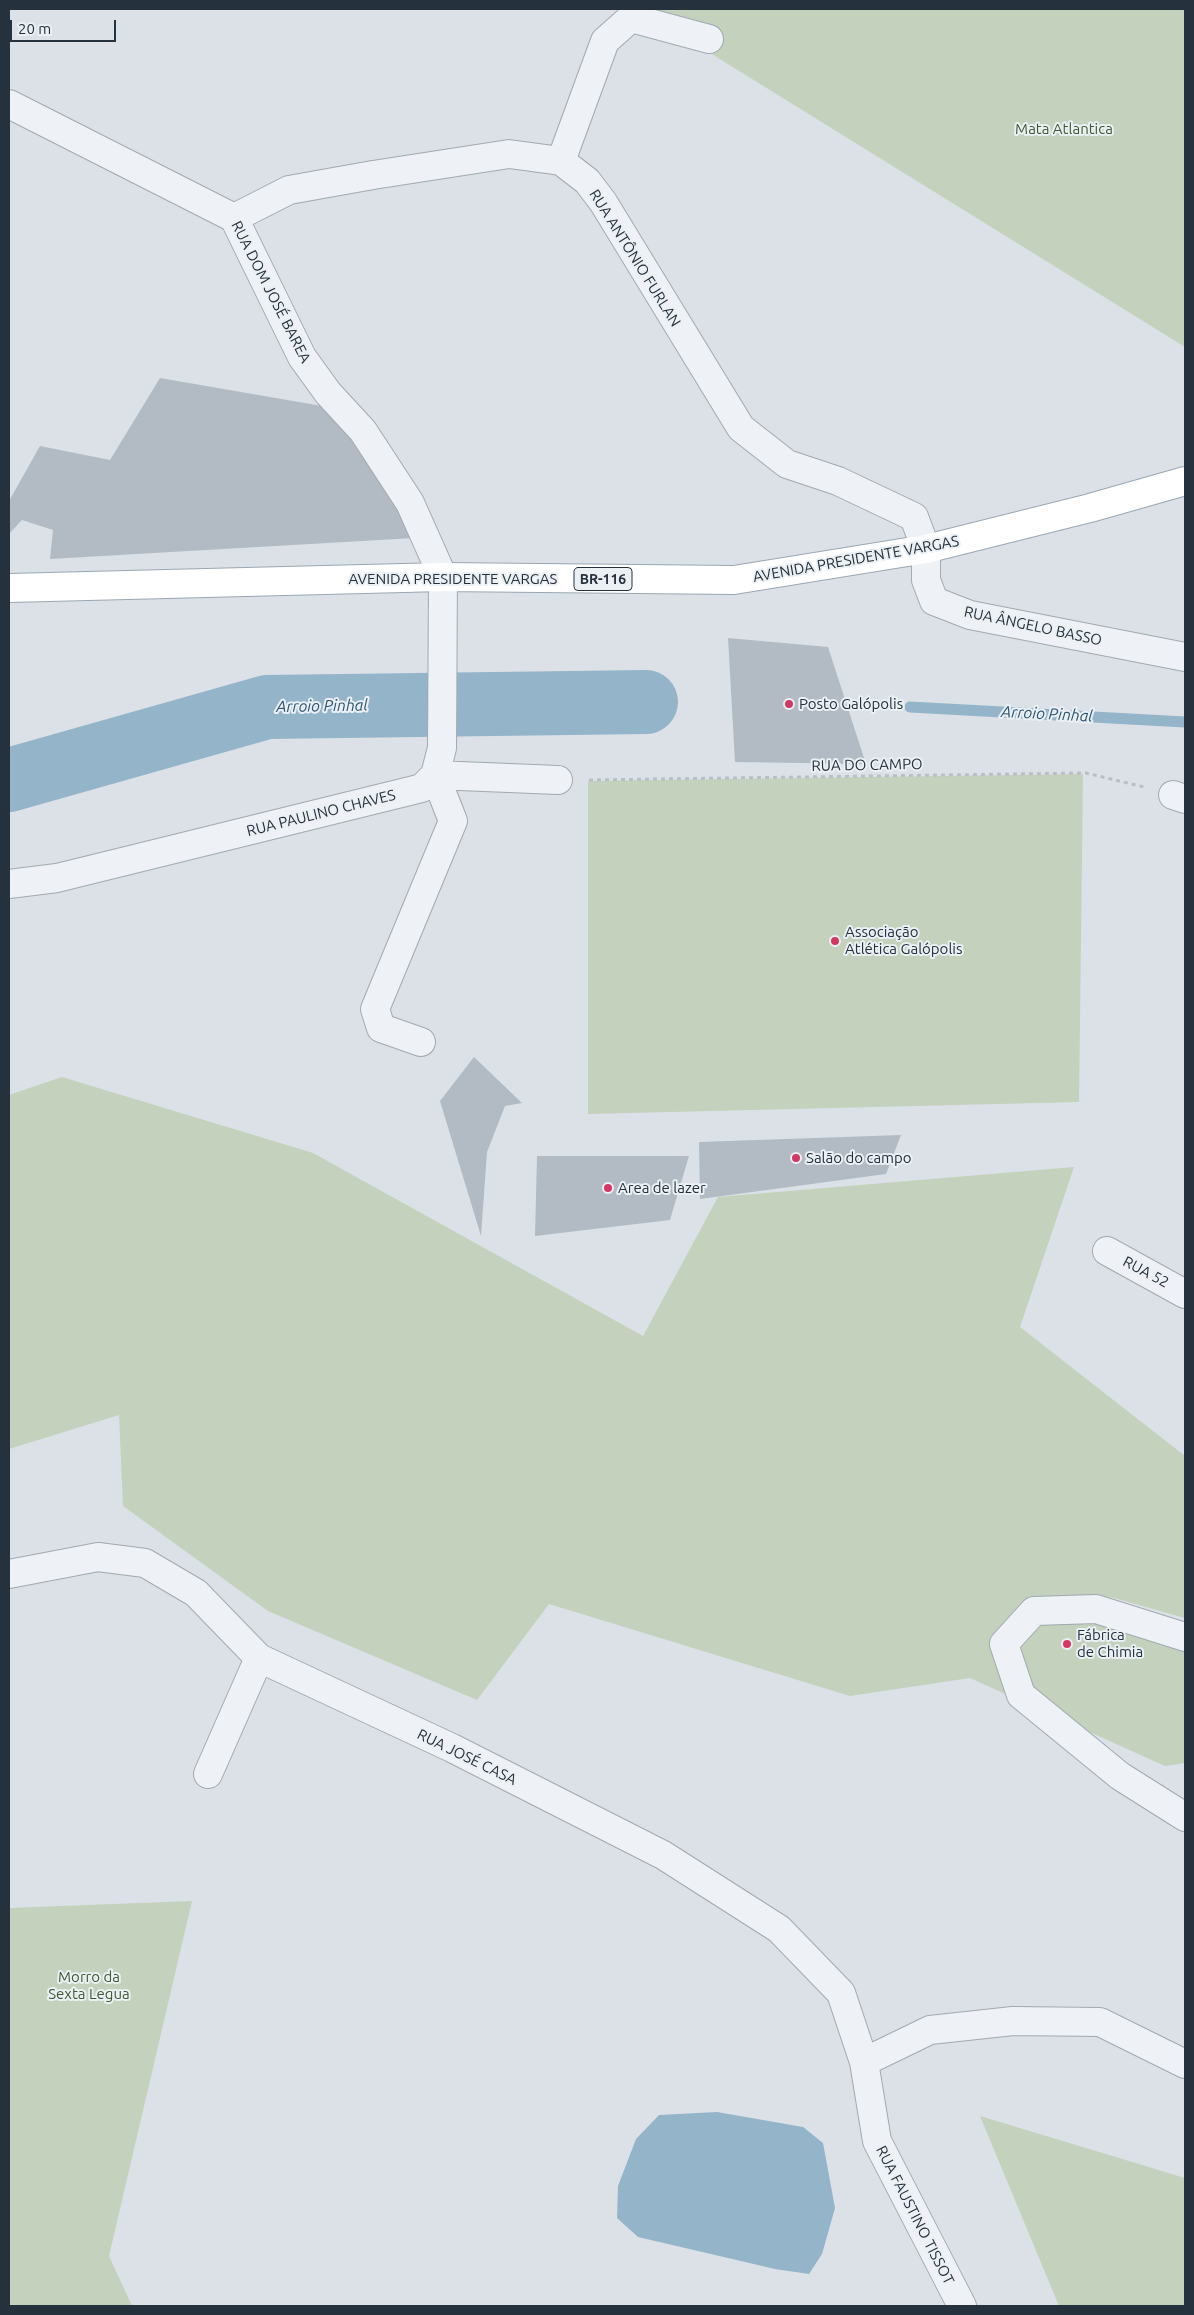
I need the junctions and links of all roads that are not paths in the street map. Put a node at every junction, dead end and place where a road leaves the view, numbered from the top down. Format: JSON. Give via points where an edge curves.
{"nodes":[{"id":1,"x":709,"y":40,"type":"dead end"},
{"id":2,"x":9,"y":104,"type":"edge"},
{"id":3,"x":561,"y":161,"type":"junction"},
{"id":4,"x":234,"y":218,"type":"junction"},
{"id":5,"x":1185,"y":482,"type":"edge"},
{"id":6,"x":926,"y":549,"type":"junction"},
{"id":7,"x":442,"y":577,"type":"junction"},
{"id":8,"x":9,"y":588,"type":"edge"},
{"id":9,"x":1185,"y":657,"type":"edge"},
{"id":10,"x":435,"y":775,"type":"junction"},
{"id":11,"x":558,"y":780,"type":"road end"},
{"id":12,"x":9,"y":884,"type":"edge"},
{"id":13,"x":421,"y":1042,"type":"dead end"},
{"id":14,"x":1107,"y":1251,"type":"dead end"},
{"id":15,"x":1185,"y":1294,"type":"edge"},
{"id":16,"x":9,"y":1574,"type":"edge"},
{"id":17,"x":1185,"y":1636,"type":"edge"},
{"id":18,"x":259,"y":1658,"type":"junction"},
{"id":19,"x":208,"y":1774,"type":"dead end"},
{"id":20,"x":1185,"y":1817,"type":"edge"},
{"id":21,"x":864,"y":2062,"type":"junction"},
{"id":22,"x":1185,"y":2064,"type":"edge"},
{"id":23,"x":962,"y":2306,"type":"edge"}],
"edges":[{"from":1,"to":3,"type":"street","via":[[631,18],[605,41]]},
{"from":2,"to":4,"type":"street","name":"RUA DOM JOSÉ BAREA"},
{"from":3,"to":4,"type":"street","via":[[509,154],[373,174],[289,190]]},
{"from":3,"to":6,"type":"street","name":"RUA ANTÔNIO FURLAN","via":[[586,181],[603,202],[741,428],[787,464],[838,480],[914,517]]},
{"from":4,"to":7,"type":"street","name":"RUA DOM JOSÉ BAREA","via":[[302,357],[328,393],[363,431],[410,503]]},
{"from":5,"to":6,"type":"main road","name":"AVENIDA PRESIDENTE VARGAS","number":"BR-116"},
{"from":6,"to":7,"type":"main road","name":"AVENIDA PRESIDENTE VARGAS","number":"BR-116","via":[[734,580]]},
{"from":6,"to":9,"type":"street","name":"RUA ÂNGELO BASSO","via":[[926,580],[934,601],[970,615]]},
{"from":7,"to":8,"type":"main road","name":"AVENIDA PRESIDENTE VARGAS","number":"BR-116"},
{"from":7,"to":10,"type":"street","via":[[442,748]]},
{"from":10,"to":11,"type":"street"},
{"from":10,"to":12,"type":"street","name":"RUA PAULINO CHAVES","via":[[422,788],[57,878]]},
{"from":10,"to":13,"type":"street","via":[[453,822],[375,1009],[381,1028]]},
{"from":14,"to":15,"type":"street","name":"RUA 52"},
{"from":16,"to":18,"type":"street","name":"RUA JOSÉ CASA","via":[[98,1557],[145,1563],[196,1593]]},
{"from":17,"to":20,"type":"street","via":[[1096,1609],[1034,1611],[1004,1644],[1021,1694],[1120,1776]]},
{"from":18,"to":19,"type":"street"},
{"from":18,"to":21,"type":"street","name":"RUA JOSÉ CASA","via":[[452,1748],[663,1855],[779,1929],[841,1993]]},
{"from":21,"to":22,"type":"street","via":[[930,2030],[1013,2021],[1100,2022]]},
{"from":21,"to":23,"type":"street","name":"RUA FAUSTINO TISSOT","via":[[877,2141]]}]}
